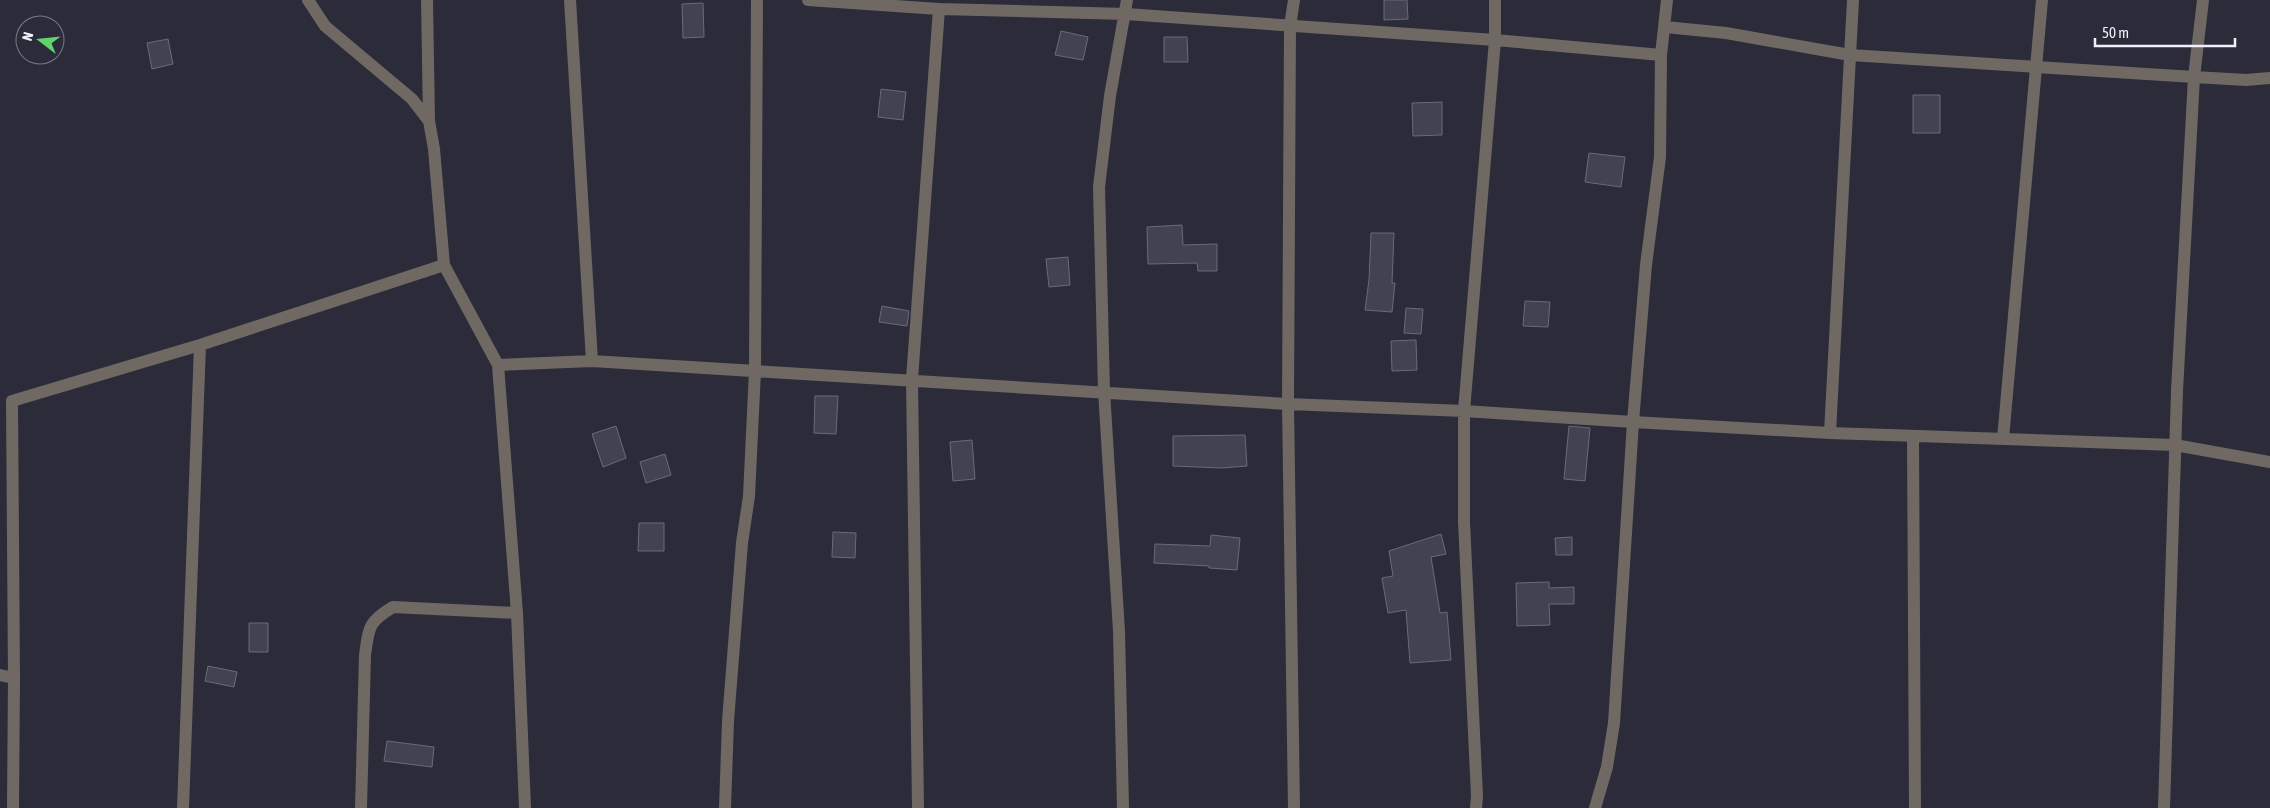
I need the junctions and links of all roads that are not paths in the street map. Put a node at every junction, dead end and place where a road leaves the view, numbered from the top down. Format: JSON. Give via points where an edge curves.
{"nodes":[{"id":1,"x":308,"y":0,"type":"edge"},
{"id":2,"x":427,"y":0,"type":"edge"},
{"id":3,"x":570,"y":0,"type":"edge"},
{"id":4,"x":757,"y":0,"type":"edge"},
{"id":5,"x":808,"y":0,"type":"edge"},
{"id":6,"x":1127,"y":0,"type":"edge"},
{"id":7,"x":1294,"y":0,"type":"edge"},
{"id":8,"x":1495,"y":0,"type":"edge"},
{"id":9,"x":1667,"y":0,"type":"edge"},
{"id":10,"x":1853,"y":0,"type":"edge"},
{"id":11,"x":2042,"y":0,"type":"edge"},
{"id":12,"x":2203,"y":0,"type":"edge"},
{"id":13,"x":964,"y":5,"type":"edge"},
{"id":14,"x":939,"y":9,"type":"junction"},
{"id":15,"x":1126,"y":14,"type":"junction"},
{"id":16,"x":1290,"y":26,"type":"junction"},
{"id":17,"x":1665,"y":27,"type":"junction"},
{"id":18,"x":1495,"y":40,"type":"junction"},
{"id":19,"x":1661,"y":54,"type":"junction"},
{"id":20,"x":1850,"y":55,"type":"junction"},
{"id":21,"x":2036,"y":66,"type":"junction"},
{"id":22,"x":2194,"y":77,"type":"junction"},
{"id":23,"x":2270,"y":78,"type":"edge"},
{"id":24,"x":429,"y":121,"type":"junction"},
{"id":25,"x":444,"y":265,"type":"junction"},
{"id":26,"x":200,"y":345,"type":"junction"},
{"id":27,"x":592,"y":361,"type":"junction"},
{"id":28,"x":498,"y":365,"type":"junction"},
{"id":29,"x":755,"y":371,"type":"junction"},
{"id":30,"x":912,"y":380,"type":"junction"},
{"id":31,"x":1104,"y":391,"type":"junction"},
{"id":32,"x":6,"y":403,"type":"edge"},
{"id":33,"x":1288,"y":404,"type":"junction"},
{"id":34,"x":1464,"y":411,"type":"junction"},
{"id":35,"x":1632,"y":422,"type":"junction"},
{"id":36,"x":1830,"y":433,"type":"junction"},
{"id":37,"x":1913,"y":436,"type":"junction"},
{"id":38,"x":2003,"y":439,"type":"junction"},
{"id":39,"x":2175,"y":445,"type":"junction"},
{"id":40,"x":2270,"y":462,"type":"edge"},
{"id":41,"x":517,"y":613,"type":"junction"},
{"id":42,"x":0,"y":674,"type":"edge"},
{"id":43,"x":14,"y":678,"type":"junction"},
{"id":44,"x":13,"y":808,"type":"edge"},
{"id":45,"x":184,"y":808,"type":"edge"},
{"id":46,"x":361,"y":808,"type":"edge"},
{"id":47,"x":525,"y":808,"type":"edge"},
{"id":48,"x":724,"y":808,"type":"edge"},
{"id":49,"x":918,"y":808,"type":"edge"},
{"id":50,"x":1123,"y":808,"type":"edge"},
{"id":51,"x":1294,"y":808,"type":"edge"},
{"id":52,"x":1476,"y":808,"type":"edge"},
{"id":53,"x":1595,"y":808,"type":"edge"},
{"id":54,"x":1915,"y":808,"type":"edge"},
{"id":55,"x":2164,"y":808,"type":"edge"}],
"edges":[{"from":1,"to":24,"type":"street","via":[[325,26],[412,99]]},
{"from":2,"to":24,"type":"street"},
{"from":3,"to":27,"type":"street"},
{"from":4,"to":29,"type":"street"},
{"from":5,"to":14,"type":"street"},
{"from":6,"to":15,"type":"street"},
{"from":7,"to":16,"type":"street"},
{"from":8,"to":18,"type":"street"},
{"from":9,"to":17,"type":"street"},
{"from":10,"to":20,"type":"street"},
{"from":11,"to":21,"type":"street"},
{"from":12,"to":22,"type":"street"},
{"from":13,"to":14,"type":"street"},
{"from":13,"to":15,"type":"street"},
{"from":14,"to":30,"type":"street"},
{"from":15,"to":16,"type":"street"},
{"from":15,"to":31,"type":"street","via":[[1110,96],[1100,187]]},
{"from":16,"to":18,"type":"street"},
{"from":16,"to":33,"type":"street"},
{"from":17,"to":19,"type":"street"},
{"from":17,"to":20,"type":"street","via":[[1726,33]]},
{"from":18,"to":19,"type":"street"},
{"from":18,"to":34,"type":"street"},
{"from":19,"to":35,"type":"street","via":[[1660,157],[1646,265]]},
{"from":20,"to":21,"type":"street"},
{"from":20,"to":36,"type":"street"},
{"from":21,"to":22,"type":"street"},
{"from":21,"to":38,"type":"street"},
{"from":22,"to":23,"type":"street"},
{"from":22,"to":39,"type":"street"},
{"from":24,"to":25,"type":"street"},
{"from":25,"to":26,"type":"street"},
{"from":25,"to":28,"type":"street"},
{"from":26,"to":32,"type":"street"},
{"from":26,"to":45,"type":"street"},
{"from":27,"to":28,"type":"street"},
{"from":27,"to":29,"type":"street"},
{"from":28,"to":41,"type":"street"},
{"from":29,"to":30,"type":"street"},
{"from":29,"to":48,"type":"street","via":[[749,496],[728,711]]},
{"from":30,"to":31,"type":"street"},
{"from":30,"to":49,"type":"street"},
{"from":31,"to":33,"type":"street"},
{"from":31,"to":50,"type":"street","via":[[1119,632]]},
{"from":32,"to":43,"type":"street"},
{"from":33,"to":34,"type":"street"},
{"from":33,"to":51,"type":"street"},
{"from":34,"to":35,"type":"street"},
{"from":34,"to":52,"type":"street","via":[[1464,522]]},
{"from":35,"to":36,"type":"street"},
{"from":35,"to":53,"type":"street","via":[[1614,723],[1607,767]]},
{"from":36,"to":37,"type":"street"},
{"from":37,"to":38,"type":"street"},
{"from":37,"to":54,"type":"street"},
{"from":38,"to":39,"type":"street"},
{"from":39,"to":40,"type":"street"},
{"from":39,"to":55,"type":"street"},
{"from":41,"to":46,"type":"street","via":[[393,607],[375,618],[364,655]]},
{"from":41,"to":47,"type":"street"},
{"from":42,"to":43,"type":"street"},
{"from":43,"to":44,"type":"street"}]}
